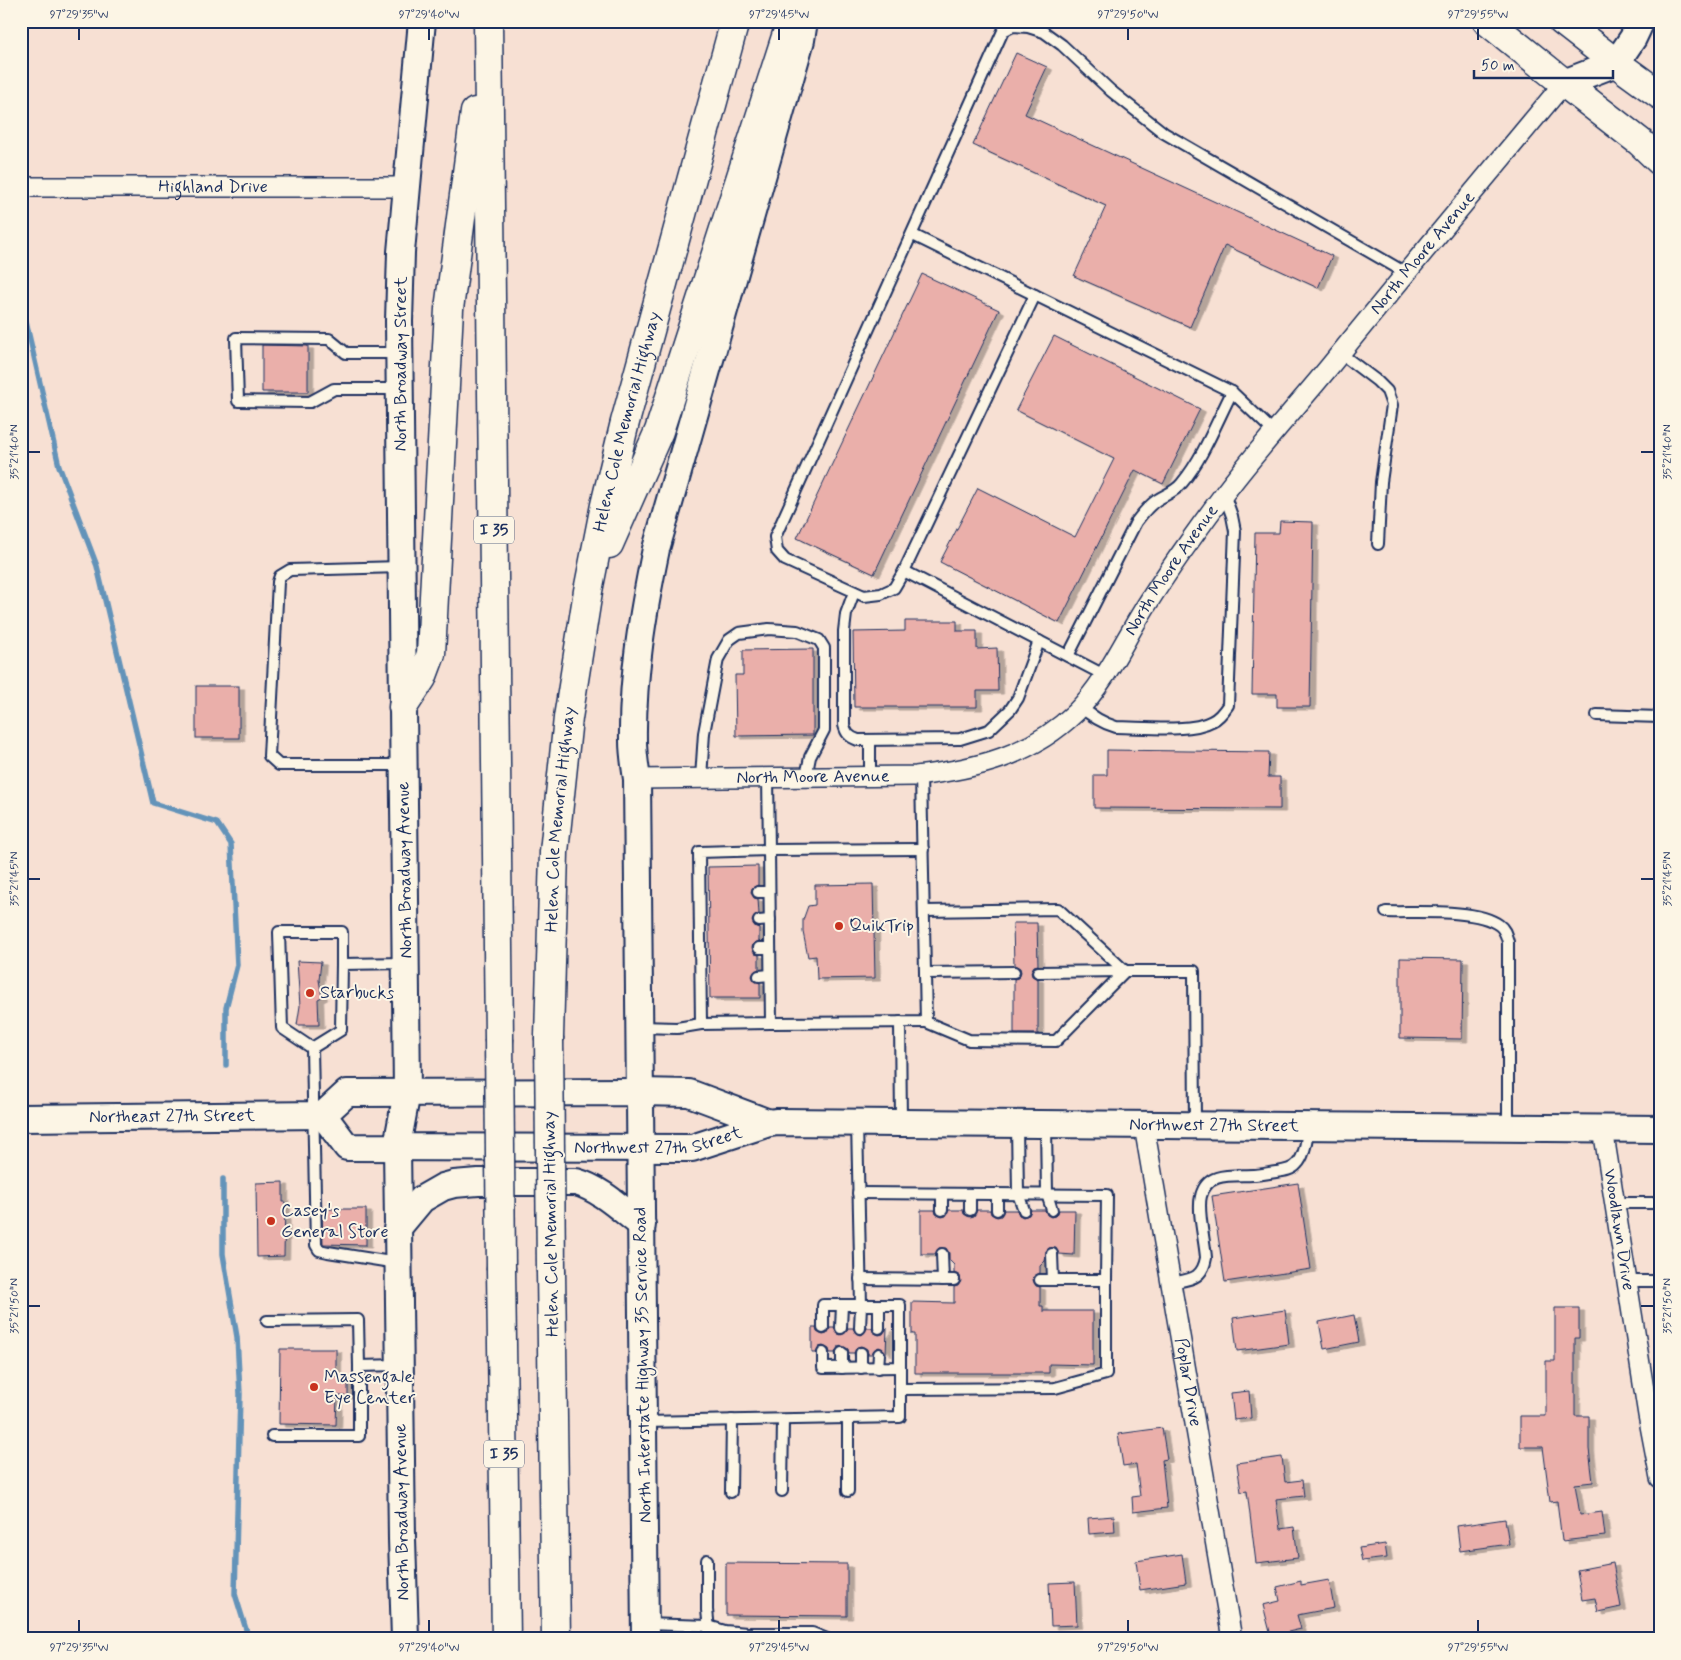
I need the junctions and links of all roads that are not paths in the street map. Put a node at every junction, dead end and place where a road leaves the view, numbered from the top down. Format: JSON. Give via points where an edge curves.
{"nodes":[{"id":1,"x":422,"y":21,"type":"edge"},
{"id":2,"x":487,"y":21,"type":"edge"},
{"id":3,"x":735,"y":21,"type":"edge"},
{"id":4,"x":791,"y":21,"type":"edge"},
{"id":5,"x":804,"y":21,"type":"edge"},
{"id":6,"x":1487,"y":21,"type":"edge"},
{"id":7,"x":1562,"y":21,"type":"edge"},
{"id":8,"x":1641,"y":21,"type":"edge"},
{"id":9,"x":1616,"y":62,"type":"junction"},
{"id":10,"x":1564,"y":83,"type":"junction"},
{"id":11,"x":1660,"y":95,"type":"edge"},
{"id":12,"x":1660,"y":161,"type":"edge"},
{"id":13,"x":21,"y":187,"type":"edge"},
{"id":14,"x":407,"y":187,"type":"junction"},
{"id":15,"x":913,"y":235,"type":"junction"},
{"id":16,"x":1406,"y":273,"type":"junction"},
{"id":17,"x":1035,"y":295,"type":"junction"},
{"id":18,"x":399,"y":353,"type":"junction"},
{"id":19,"x":1340,"y":353,"type":"junction"},
{"id":20,"x":399,"y":389,"type":"junction"},
{"id":21,"x":1232,"y":392,"type":"junction"},
{"id":22,"x":1275,"y":433,"type":"junction"},
{"id":23,"x":1224,"y":494,"type":"junction"},
{"id":24,"x":1378,"y":544,"type":"dead end"},
{"id":25,"x":401,"y":567,"type":"junction"},
{"id":26,"x":904,"y":571,"type":"junction"},
{"id":27,"x":588,"y":591,"type":"junction"},
{"id":28,"x":854,"y":592,"type":"junction"},
{"id":29,"x":1039,"y":641,"type":"junction"},
{"id":30,"x":1068,"y":656,"type":"junction"},
{"id":31,"x":1106,"y":676,"type":"junction"},
{"id":32,"x":1080,"y":706,"type":"junction"},
{"id":33,"x":403,"y":707,"type":"junction"},
{"id":34,"x":1597,"y":715,"type":"dead end"},
{"id":35,"x":1660,"y":717,"type":"edge"},
{"id":36,"x":870,"y":740,"type":"junction"},
{"id":37,"x":403,"y":765,"type":"junction"},
{"id":38,"x":921,"y":775,"type":"junction"},
{"id":39,"x":806,"y":776,"type":"junction"},
{"id":40,"x":870,"y":776,"type":"junction"},
{"id":41,"x":768,"y":777,"type":"junction"},
{"id":42,"x":701,"y":778,"type":"junction"},
{"id":43,"x":636,"y":779,"type":"junction"},
{"id":44,"x":923,"y":849,"type":"junction"},
{"id":45,"x":769,"y":850,"type":"junction"},
{"id":46,"x":924,"y":911,"type":"junction"},
{"id":47,"x":1386,"y":912,"type":"dead end"},
{"id":48,"x":770,"y":920,"type":"junction"},
{"id":49,"x":759,"y":921,"type":"dead end"},
{"id":50,"x":759,"y":948,"type":"dead end"},
{"id":51,"x":770,"y":948,"type":"junction"},
{"id":52,"x":406,"y":963,"type":"junction"},
{"id":53,"x":342,"y":964,"type":"junction"},
{"id":54,"x":1125,"y":971,"type":"junction"},
{"id":55,"x":1014,"y":972,"type":"dead end"},
{"id":56,"x":1038,"y":972,"type":"dead end"},
{"id":57,"x":925,"y":973,"type":"junction"},
{"id":58,"x":770,"y":975,"type":"junction"},
{"id":59,"x":759,"y":976,"type":"dead end"},
{"id":60,"x":900,"y":1022,"type":"junction"},
{"id":61,"x":926,"y":1022,"type":"junction"},
{"id":62,"x":771,"y":1023,"type":"junction"},
{"id":63,"x":700,"y":1024,"type":"junction"},
{"id":64,"x":639,"y":1027,"type":"junction"},
{"id":65,"x":312,"y":1048,"type":"junction"},
{"id":66,"x":407,"y":1092,"type":"junction"},
{"id":67,"x":640,"y":1092,"type":"junction"},
{"id":68,"x":319,"y":1115,"type":"junction"},
{"id":69,"x":21,"y":1118,"type":"edge"},
{"id":70,"x":769,"y":1123,"type":"junction"},
{"id":71,"x":857,"y":1123,"type":"junction"},
{"id":72,"x":901,"y":1124,"type":"junction"},
{"id":73,"x":1017,"y":1124,"type":"junction"},
{"id":74,"x":1046,"y":1125,"type":"junction"},
{"id":75,"x":1144,"y":1126,"type":"junction"},
{"id":76,"x":1195,"y":1126,"type":"junction"},
{"id":77,"x":1309,"y":1127,"type":"junction"},
{"id":78,"x":1508,"y":1128,"type":"junction"},
{"id":79,"x":1603,"y":1129,"type":"junction"},
{"id":80,"x":1660,"y":1129,"type":"edge"},
{"id":81,"x":397,"y":1146,"type":"junction"},
{"id":82,"x":641,"y":1148,"type":"junction"},
{"id":83,"x":858,"y":1193,"type":"junction"},
{"id":84,"x":942,"y":1194,"type":"junction"},
{"id":85,"x":970,"y":1194,"type":"junction"},
{"id":86,"x":997,"y":1194,"type":"junction"},
{"id":87,"x":1018,"y":1194,"type":"junction"},
{"id":88,"x":1047,"y":1194,"type":"junction"},
{"id":89,"x":1660,"y":1203,"type":"edge"},
{"id":90,"x":1614,"y":1204,"type":"junction"},
{"id":91,"x":942,"y":1210,"type":"dead end"},
{"id":92,"x":970,"y":1210,"type":"dead end"},
{"id":93,"x":997,"y":1210,"type":"dead end"},
{"id":94,"x":1024,"y":1210,"type":"dead end"},
{"id":95,"x":1052,"y":1210,"type":"dead end"},
{"id":96,"x":642,"y":1225,"type":"junction"},
{"id":97,"x":397,"y":1229,"type":"junction"},
{"id":98,"x":942,"y":1254,"type":"dead end"},
{"id":99,"x":1052,"y":1254,"type":"dead end"},
{"id":100,"x":398,"y":1263,"type":"junction"},
{"id":101,"x":860,"y":1279,"type":"junction"},
{"id":102,"x":943,"y":1280,"type":"junction"},
{"id":103,"x":954,"y":1280,"type":"dead end"},
{"id":104,"x":1040,"y":1280,"type":"dead end"},
{"id":105,"x":1052,"y":1280,"type":"junction"},
{"id":106,"x":1106,"y":1280,"type":"junction"},
{"id":107,"x":1626,"y":1281,"type":"junction"},
{"id":108,"x":1660,"y":1281,"type":"edge"},
{"id":109,"x":1171,"y":1283,"type":"junction"},
{"id":110,"x":842,"y":1305,"type":"junction"},
{"id":111,"x":861,"y":1305,"type":"junction"},
{"id":112,"x":879,"y":1305,"type":"junction"},
{"id":113,"x":267,"y":1321,"type":"dead end"},
{"id":114,"x":823,"y":1328,"type":"dead end"},
{"id":115,"x":841,"y":1328,"type":"dead end"},
{"id":116,"x":860,"y":1328,"type":"dead end"},
{"id":117,"x":878,"y":1328,"type":"dead end"},
{"id":118,"x":823,"y":1353,"type":"dead end"},
{"id":119,"x":842,"y":1354,"type":"dead end"},
{"id":120,"x":861,"y":1354,"type":"dead end"},
{"id":121,"x":878,"y":1354,"type":"dead end"},
{"id":122,"x":399,"y":1365,"type":"junction"},
{"id":123,"x":359,"y":1366,"type":"junction"},
{"id":124,"x":900,"y":1367,"type":"junction"},
{"id":125,"x":842,"y":1368,"type":"junction"},
{"id":126,"x":861,"y":1368,"type":"junction"},
{"id":127,"x":878,"y":1368,"type":"junction"},
{"id":128,"x":900,"y":1389,"type":"junction"},
{"id":129,"x":848,"y":1418,"type":"junction"},
{"id":130,"x":732,"y":1420,"type":"junction"},
{"id":131,"x":783,"y":1420,"type":"junction"},
{"id":132,"x":644,"y":1422,"type":"junction"},
{"id":133,"x":272,"y":1436,"type":"dead end"},
{"id":134,"x":1660,"y":1478,"type":"edge"},
{"id":135,"x":782,"y":1491,"type":"dead end"},
{"id":136,"x":848,"y":1491,"type":"dead end"},
{"id":137,"x":732,"y":1492,"type":"dead end"},
{"id":138,"x":707,"y":1560,"type":"dead end"},
{"id":139,"x":708,"y":1626,"type":"junction"},
{"id":140,"x":645,"y":1632,"type":"edge"},
{"id":141,"x":405,"y":1639,"type":"edge"},
{"id":142,"x":506,"y":1639,"type":"edge"},
{"id":143,"x":556,"y":1639,"type":"edge"},
{"id":144,"x":710,"y":1639,"type":"edge"},
{"id":145,"x":827,"y":1639,"type":"edge"},
{"id":146,"x":1232,"y":1639,"type":"edge"}],
"edges":[{"from":1,"to":14,"type":"main road","name":"North Broadway Street"},
{"from":2,"to":33,"type":"main road","via":[[450,309],[431,654],[422,678]]},
{"from":2,"to":142,"type":"main road","number":"I 35","bridge":true},
{"from":3,"to":27,"type":"main road","name":"Helen Cole Memorial Highway","via":[[625,422]]},
{"from":4,"to":27,"type":"main road","via":[[659,431]]},
{"from":5,"to":43,"type":"main road","name":"North Interstate Highway 35 Service Road","via":[[656,549],[644,606],[634,697],[632,742]]},
{"from":6,"to":10,"type":"main road"},
{"from":7,"to":9,"type":"main road"},
{"from":8,"to":9,"type":"main road"},
{"from":9,"to":10,"type":"main road"},
{"from":9,"to":11,"type":"main road"},
{"from":10,"to":12,"type":"main road"},
{"from":10,"to":16,"type":"street","name":"North Moore Avenue"},
{"from":13,"to":14,"type":"street","name":"Highland Drive"},
{"from":14,"to":18,"type":"main road","name":"North Broadway Street","via":[[401,252]]},
{"from":15,"to":16,"type":"lane","via":[[1003,31],[1014,26],[1028,27],[1044,32],[1062,45],[1111,91],[1164,133]]},
{"from":15,"to":17,"type":"lane"},
{"from":15,"to":28,"type":"lane","via":[[775,537],[776,551],[785,560]]},
{"from":16,"to":19,"type":"street","name":"North Moore Avenue"},
{"from":17,"to":21,"type":"lane"},
{"from":17,"to":26,"type":"lane"},
{"from":18,"to":20,"type":"main road","name":"North Broadway Street"},
{"from":18,"to":20,"type":"lane","via":[[346,353],[329,339],[236,338],[238,401],[310,402],[334,389]]},
{"from":19,"to":22,"type":"street","name":"North Moore Avenue"},
{"from":19,"to":24,"type":"lane","via":[[1377,381],[1387,391],[1392,405],[1381,482]]},
{"from":20,"to":25,"type":"main road","name":"North Broadway Street"},
{"from":21,"to":22,"type":"lane"},
{"from":21,"to":30,"type":"lane","via":[[1182,483],[1149,506],[1136,522]]},
{"from":22,"to":23,"type":"street","name":"North Moore Avenue"},
{"from":23,"to":31,"type":"street","name":"North Moore Avenue","via":[[1168,572]]},
{"from":23,"to":32,"type":"lane","via":[[1235,531],[1228,705],[1224,712],[1196,728],[1116,727],[1088,714]]},
{"from":25,"to":33,"type":"main road","name":"North Broadway Street"},
{"from":25,"to":37,"type":"lane","via":[[290,570],[280,576],[270,756],[279,766]]},
{"from":26,"to":28,"type":"lane","via":[[894,588],[881,594],[864,596]]},
{"from":26,"to":29,"type":"lane"},
{"from":27,"to":143,"type":"main road","name":"Helen Cole Memorial Highway","bridge":true,"via":[[568,718],[556,834],[550,947]]},
{"from":28,"to":36,"type":"lane","via":[[844,632],[844,725],[852,738]]},
{"from":29,"to":30,"type":"lane"},
{"from":29,"to":36,"type":"lane","via":[[1018,698],[988,730],[960,739]]},
{"from":30,"to":31,"type":"lane"},
{"from":31,"to":32,"type":"street","name":"North Moore Avenue"},
{"from":32,"to":38,"type":"street","name":"North Moore Avenue","via":[[1035,743],[1013,754],[964,770]]},
{"from":33,"to":37,"type":"main road","name":"North Broadway Avenue"},
{"from":34,"to":35,"type":"lane"},
{"from":36,"to":40,"type":"lane"},
{"from":37,"to":52,"type":"main road","name":"North Broadway Avenue"},
{"from":38,"to":40,"type":"street","name":"North Moore Avenue"},
{"from":38,"to":44,"type":"lane"},
{"from":39,"to":40,"type":"street","name":"North Moore Avenue"},
{"from":39,"to":41,"type":"street","name":"North Moore Avenue"},
{"from":39,"to":42,"type":"lane","via":[[810,758],[824,730],[824,648],[819,640],[797,631],[769,629],[739,633],[729,640],[718,658],[704,733]]},
{"from":41,"to":42,"type":"street","name":"North Moore Avenue"},
{"from":41,"to":45,"type":"lane"},
{"from":42,"to":43,"type":"street","name":"North Moore Avenue"},
{"from":43,"to":64,"type":"main road","name":"North Interstate Highway 35 Service Road"},
{"from":44,"to":45,"type":"lane"},
{"from":44,"to":46,"type":"lane"},
{"from":45,"to":48,"type":"lane","via":[[764,892]]},
{"from":45,"to":63,"type":"lane","via":[[699,852],[705,949]]},
{"from":46,"to":54,"type":"lane","via":[[1058,909]]},
{"from":46,"to":57,"type":"lane"},
{"from":47,"to":78,"type":"lane","via":[[1453,913],[1484,918],[1504,930],[1508,942]]},
{"from":48,"to":49,"type":"lane"},
{"from":48,"to":51,"type":"lane"},
{"from":50,"to":51,"type":"lane"},
{"from":51,"to":58,"type":"lane"},
{"from":52,"to":53,"type":"lane"},
{"from":52,"to":66,"type":"main road","name":"North Broadway Avenue"},
{"from":53,"to":65,"type":"lane","via":[[341,1030]]},
{"from":53,"to":65,"type":"lane","via":[[342,932],[278,932],[282,1028]]},
{"from":54,"to":56,"type":"lane"},
{"from":54,"to":61,"type":"lane","via":[[1056,1041],[969,1040]]},
{"from":54,"to":76,"type":"lane","via":[[1194,971]]},
{"from":55,"to":57,"type":"lane"},
{"from":57,"to":61,"type":"lane"},
{"from":58,"to":59,"type":"lane"},
{"from":58,"to":62,"type":"lane"},
{"from":60,"to":61,"type":"lane"},
{"from":60,"to":62,"type":"lane"},
{"from":60,"to":72,"type":"lane"},
{"from":62,"to":63,"type":"lane"},
{"from":63,"to":64,"type":"lane","via":[[677,1028]]},
{"from":64,"to":67,"type":"main road","name":"North Interstate Highway 35 Service Road"},
{"from":65,"to":68,"type":"lane"},
{"from":66,"to":67,"type":"main road","name":"Northwest 27th Street"},
{"from":66,"to":68,"type":"main road","via":[[347,1094]]},
{"from":66,"to":81,"type":"main road","name":"North Broadway Avenue"},
{"from":67,"to":70,"type":"main road","name":"Northwest 27th Street","via":[[689,1094]]},
{"from":67,"to":82,"type":"main road","name":"North Interstate Highway 35 Service Road"},
{"from":68,"to":69,"type":"main road","name":"Northeast 27th Street"},
{"from":68,"to":81,"type":"main road","via":[[347,1147]]},
{"from":68,"to":100,"type":"lane","via":[[316,1245],[319,1250],[328,1252]]},
{"from":70,"to":71,"type":"main road","name":"Northwest 27th Street"},
{"from":70,"to":82,"type":"main road","name":"Northwest 27th Street","via":[[692,1148]]},
{"from":71,"to":72,"type":"main road","name":"Northwest 27th Street"},
{"from":71,"to":83,"type":"lane"},
{"from":72,"to":73,"type":"main road","name":"Northwest 27th Street"},
{"from":73,"to":74,"type":"main road","name":"Northwest 27th Street"},
{"from":73,"to":87,"type":"lane"},
{"from":74,"to":75,"type":"main road","name":"Northwest 27th Street"},
{"from":74,"to":88,"type":"lane"},
{"from":75,"to":76,"type":"main road","name":"Northwest 27th Street"},
{"from":75,"to":109,"type":"street","name":"Poplar Drive"},
{"from":76,"to":77,"type":"main road","name":"Northwest 27th Street"},
{"from":77,"to":78,"type":"main road","name":"Northwest 27th Street"},
{"from":77,"to":109,"type":"lane","via":[[1302,1156],[1293,1168],[1255,1175],[1221,1176],[1205,1185],[1200,1196],[1205,1265],[1194,1278]]},
{"from":78,"to":79,"type":"main road","name":"Northwest 27th Street"},
{"from":79,"to":80,"type":"main road","name":"Northwest 27th Street"},
{"from":79,"to":90,"type":"street","name":"Woodlawn Drive"},
{"from":81,"to":82,"type":"main road","name":"Northwest 27th Street"},
{"from":81,"to":97,"type":"main road","name":"North Broadway Avenue"},
{"from":82,"to":96,"type":"main road","name":"North Interstate Highway 35 Service Road"},
{"from":83,"to":84,"type":"lane"},
{"from":83,"to":101,"type":"lane"},
{"from":84,"to":85,"type":"lane"},
{"from":84,"to":91,"type":"lane"},
{"from":85,"to":86,"type":"lane"},
{"from":85,"to":92,"type":"lane"},
{"from":86,"to":87,"type":"lane"},
{"from":86,"to":93,"type":"lane"},
{"from":87,"to":88,"type":"lane"},
{"from":87,"to":94,"type":"lane"},
{"from":88,"to":95,"type":"lane"},
{"from":88,"to":106,"type":"lane","via":[[1107,1195]]},
{"from":89,"to":90,"type":"lane"},
{"from":90,"to":107,"type":"street","name":"Woodlawn Drive"},
{"from":96,"to":97,"type":"main road","via":[[598,1191],[576,1182],[478,1182],[454,1184],[434,1192],[422,1199]]},
{"from":96,"to":132,"type":"main road","name":"North Interstate Highway 35 Service Road"},
{"from":97,"to":100,"type":"main road","name":"North Broadway Avenue"},
{"from":98,"to":102,"type":"lane"},
{"from":99,"to":105,"type":"lane"},
{"from":100,"to":122,"type":"main road","name":"North Broadway Avenue"},
{"from":101,"to":102,"type":"lane"},
{"from":101,"to":111,"type":"lane"},
{"from":102,"to":103,"type":"lane"},
{"from":104,"to":105,"type":"lane"},
{"from":105,"to":106,"type":"lane"},
{"from":106,"to":128,"type":"lane","via":[[1106,1374],[1055,1388]]},
{"from":107,"to":108,"type":"lane"},
{"from":107,"to":134,"type":"street","name":"Woodlawn Drive"},
{"from":109,"to":146,"type":"street","name":"Poplar Drive"},
{"from":110,"to":111,"type":"lane"},
{"from":110,"to":114,"type":"lane","via":[[823,1305]]},
{"from":110,"to":115,"type":"lane"},
{"from":111,"to":112,"type":"lane"},
{"from":111,"to":116,"type":"lane"},
{"from":112,"to":117,"type":"lane"},
{"from":112,"to":124,"type":"lane","via":[[900,1305]]},
{"from":113,"to":123,"type":"lane","via":[[358,1320]]},
{"from":118,"to":125,"type":"lane","via":[[823,1368]]},
{"from":119,"to":125,"type":"lane"},
{"from":120,"to":126,"type":"lane"},
{"from":121,"to":127,"type":"lane"},
{"from":122,"to":123,"type":"lane"},
{"from":122,"to":141,"type":"main road","name":"North Broadway Avenue"},
{"from":123,"to":133,"type":"lane","via":[[359,1436]]},
{"from":124,"to":127,"type":"lane"},
{"from":124,"to":128,"type":"lane"},
{"from":125,"to":126,"type":"lane"},
{"from":126,"to":127,"type":"lane"},
{"from":128,"to":129,"type":"lane","via":[[900,1417]]},
{"from":129,"to":131,"type":"lane"},
{"from":129,"to":136,"type":"lane"},
{"from":130,"to":131,"type":"lane"},
{"from":130,"to":132,"type":"lane"},
{"from":130,"to":137,"type":"lane"},
{"from":131,"to":135,"type":"lane"},
{"from":132,"to":140,"type":"main road","name":"North Interstate Highway 35 Service Road"},
{"from":138,"to":139,"type":"lane"},
{"from":139,"to":140,"type":"lane"},
{"from":139,"to":144,"type":"lane"},
{"from":139,"to":145,"type":"lane","via":[[725,1631],[812,1634]]}]}
